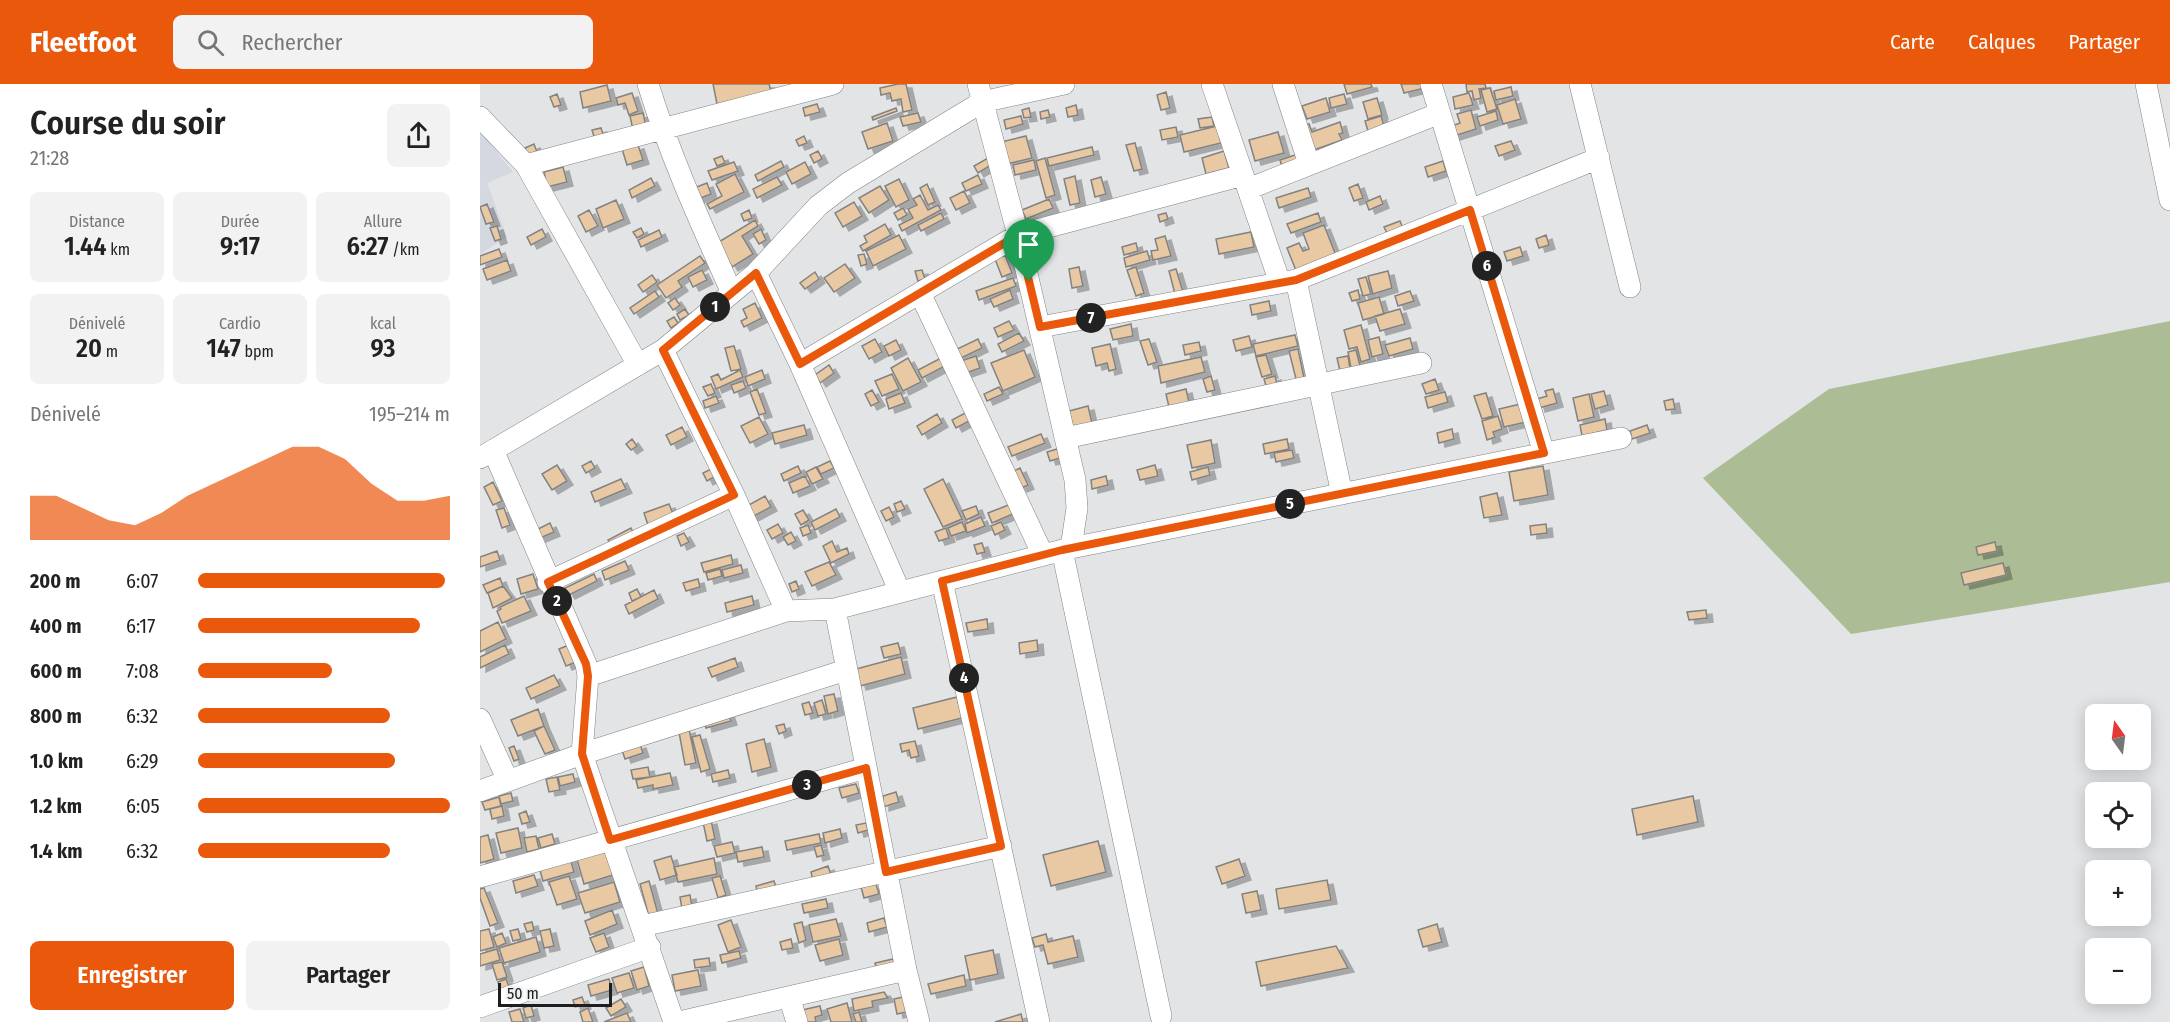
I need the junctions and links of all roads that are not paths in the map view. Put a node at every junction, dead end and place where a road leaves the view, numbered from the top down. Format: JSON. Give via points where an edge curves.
{"nodes":[{"id":1,"x":648,"y":84,"type":"edge"},
{"id":2,"x":833,"y":84,"type":"edge"},
{"id":3,"x":1064,"y":84,"type":"edge"},
{"id":4,"x":1212,"y":84,"type":"edge"},
{"id":5,"x":1283,"y":84,"type":"edge"},
{"id":6,"x":1431,"y":84,"type":"edge"},
{"id":7,"x":1580,"y":84,"type":"edge"},
{"id":8,"x":2146,"y":84,"type":"edge"},
{"id":9,"x":980,"y":93,"type":"edge"},
{"id":10,"x":1440,"y":113,"type":"junction"},
{"id":11,"x":480,"y":117,"type":"edge"},
{"id":12,"x":663,"y":131,"type":"junction"},
{"id":13,"x":1599,"y":158,"type":"junction"},
{"id":14,"x":1310,"y":164,"type":"junction"},
{"id":15,"x":526,"y":165,"type":"junction"},
{"id":16,"x":1245,"y":182,"type":"junction"},
{"id":17,"x":2170,"y":200,"type":"edge"},
{"id":18,"x":1470,"y":210,"type":"junction"},
{"id":19,"x":1018,"y":235,"type":"junction"},
{"id":20,"x":756,"y":273,"type":"junction"},
{"id":21,"x":1288,"y":281,"type":"junction"},
{"id":22,"x":1630,"y":287,"type":"dead end"},
{"id":23,"x":732,"y":293,"type":"junction"},
{"id":24,"x":920,"y":293,"type":"junction"},
{"id":25,"x":1040,"y":327,"type":"junction"},
{"id":26,"x":663,"y":350,"type":"junction"},
{"id":27,"x":1421,"y":363,"type":"dead end"},
{"id":28,"x":800,"y":364,"type":"junction"},
{"id":29,"x":638,"y":365,"type":"junction"},
{"id":30,"x":1318,"y":384,"type":"junction"},
{"id":31,"x":1065,"y":438,"type":"junction"},
{"id":32,"x":1622,"y":438,"type":"dead end"},
{"id":33,"x":1544,"y":453,"type":"junction"},
{"id":34,"x":487,"y":454,"type":"edge"},
{"id":35,"x":1342,"y":494,"type":"junction"},
{"id":36,"x":734,"y":495,"type":"junction"},
{"id":37,"x":1059,"y":551,"type":"junction"},
{"id":38,"x":942,"y":581,"type":"junction"},
{"id":39,"x":548,"y":582,"type":"junction"},
{"id":40,"x":900,"y":592,"type":"junction"},
{"id":41,"x":834,"y":609,"type":"junction"},
{"id":42,"x":786,"y":611,"type":"junction"},
{"id":43,"x":846,"y":670,"type":"junction"},
{"id":44,"x":588,"y":676,"type":"junction"},
{"id":45,"x":480,"y":719,"type":"edge"},
{"id":46,"x":582,"y":754,"type":"junction"},
{"id":47,"x":866,"y":768,"type":"junction"},
{"id":48,"x":508,"y":781,"type":"junction"},
{"id":49,"x":480,"y":791,"type":"edge"},
{"id":50,"x":610,"y":840,"type":"junction"},
{"id":51,"x":1001,"y":846,"type":"junction"},
{"id":52,"x":886,"y":872,"type":"junction"},
{"id":53,"x":480,"y":877,"type":"edge"},
{"id":54,"x":642,"y":926,"type":"junction"},
{"id":55,"x":650,"y":947,"type":"junction"},
{"id":56,"x":906,"y":970,"type":"junction"},
{"id":57,"x":789,"y":997,"type":"junction"},
{"id":58,"x":480,"y":1007,"type":"edge"},
{"id":59,"x":1161,"y":1016,"type":"dead end"},
{"id":60,"x":676,"y":1022,"type":"edge"},
{"id":61,"x":797,"y":1022,"type":"edge"},
{"id":62,"x":919,"y":1022,"type":"edge"},
{"id":63,"x":1040,"y":1022,"type":"edge"}],
"edges":[{"from":1,"to":12,"type":"street"},
{"from":2,"to":12,"type":"street"},
{"from":3,"to":9,"type":"street"},
{"from":4,"to":16,"type":"street"},
{"from":5,"to":14,"type":"street"},
{"from":6,"to":10,"type":"street"},
{"from":7,"to":13,"type":"street"},
{"from":8,"to":17,"type":"street"},
{"from":9,"to":19,"type":"street"},
{"from":9,"to":20,"type":"street","via":[[818,206]]},
{"from":10,"to":14,"type":"street"},
{"from":10,"to":18,"type":"street"},
{"from":11,"to":15,"type":"street"},
{"from":12,"to":15,"type":"street"},
{"from":12,"to":23,"type":"street"},
{"from":13,"to":18,"type":"street"},
{"from":13,"to":22,"type":"street"},
{"from":14,"to":16,"type":"street"},
{"from":15,"to":29,"type":"street"},
{"from":16,"to":19,"type":"street"},
{"from":16,"to":21,"type":"street"},
{"from":18,"to":21,"type":"street"},
{"from":18,"to":33,"type":"street"},
{"from":19,"to":24,"type":"street"},
{"from":19,"to":25,"type":"street"},
{"from":20,"to":23,"type":"street"},
{"from":20,"to":28,"type":"street"},
{"from":21,"to":25,"type":"street"},
{"from":21,"to":30,"type":"street"},
{"from":23,"to":26,"type":"street"},
{"from":24,"to":28,"type":"street"},
{"from":24,"to":37,"type":"street"},
{"from":25,"to":31,"type":"street"},
{"from":26,"to":29,"type":"street"},
{"from":26,"to":36,"type":"street"},
{"from":27,"to":30,"type":"street"},
{"from":28,"to":40,"type":"street"},
{"from":29,"to":34,"type":"street"},
{"from":30,"to":31,"type":"street"},
{"from":30,"to":35,"type":"street"},
{"from":31,"to":37,"type":"street","via":[[1077,497]]},
{"from":32,"to":33,"type":"street"},
{"from":33,"to":35,"type":"street"},
{"from":34,"to":39,"type":"street"},
{"from":35,"to":37,"type":"street"},
{"from":36,"to":39,"type":"street"},
{"from":36,"to":42,"type":"street"},
{"from":37,"to":38,"type":"street"},
{"from":37,"to":59,"type":"street"},
{"from":38,"to":40,"type":"street"},
{"from":38,"to":51,"type":"street"},
{"from":39,"to":44,"type":"street"},
{"from":40,"to":41,"type":"street"},
{"from":41,"to":42,"type":"street"},
{"from":41,"to":43,"type":"street"},
{"from":42,"to":44,"type":"street"},
{"from":43,"to":46,"type":"street"},
{"from":43,"to":47,"type":"street"},
{"from":44,"to":46,"type":"street"},
{"from":45,"to":48,"type":"street"},
{"from":46,"to":48,"type":"street"},
{"from":46,"to":50,"type":"street"},
{"from":47,"to":50,"type":"street"},
{"from":47,"to":52,"type":"street"},
{"from":48,"to":49,"type":"street"},
{"from":50,"to":53,"type":"street"},
{"from":50,"to":54,"type":"street"},
{"from":51,"to":52,"type":"street"},
{"from":51,"to":63,"type":"street"},
{"from":52,"to":54,"type":"street"},
{"from":52,"to":56,"type":"street"},
{"from":54,"to":55,"type":"street"},
{"from":55,"to":58,"type":"street"},
{"from":55,"to":60,"type":"street"},
{"from":56,"to":57,"type":"street"},
{"from":56,"to":62,"type":"street"},
{"from":57,"to":60,"type":"street"},
{"from":57,"to":61,"type":"street"}]}
